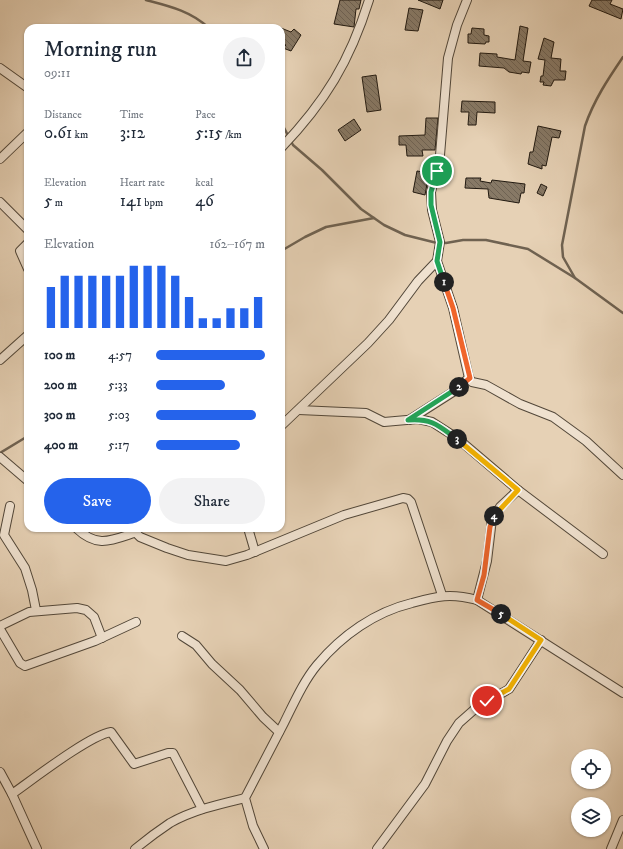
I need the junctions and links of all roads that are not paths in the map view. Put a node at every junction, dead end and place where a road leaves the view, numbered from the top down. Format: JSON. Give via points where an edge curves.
{"nodes":[{"id":1,"x":369,"y":0,"type":"edge"},
{"id":2,"x":467,"y":0,"type":"edge"},
{"id":3,"x":0,"y":68,"type":"edge"},
{"id":4,"x":24,"y":85,"type":"edge"},
{"id":5,"x":24,"y":136,"type":"edge"},
{"id":6,"x":285,"y":144,"type":"edge"},
{"id":7,"x":0,"y":159,"type":"edge"},
{"id":8,"x":0,"y":202,"type":"edge"},
{"id":9,"x":24,"y":226,"type":"edge"},
{"id":10,"x":24,"y":247,"type":"edge"},
{"id":11,"x":24,"y":260,"type":"edge"},
{"id":12,"x":437,"y":261,"type":"junction"},
{"id":13,"x":24,"y":339,"type":"edge"},
{"id":14,"x":0,"y":360,"type":"edge"},
{"id":15,"x":470,"y":378,"type":"junction"},
{"id":16,"x":299,"y":410,"type":"junction"},
{"id":17,"x":408,"y":420,"type":"junction"},
{"id":18,"x":285,"y":422,"type":"edge"},
{"id":19,"x":0,"y":457,"type":"edge"},
{"id":20,"x":623,"y":475,"type":"edge"},
{"id":21,"x":24,"y":478,"type":"edge"},
{"id":22,"x":518,"y":490,"type":"junction"},
{"id":23,"x":10,"y":506,"type":"dead end"},
{"id":24,"x":80,"y":532,"type":"edge"},
{"id":25,"x":129,"y":532,"type":"edge"},
{"id":26,"x":137,"y":532,"type":"edge"},
{"id":27,"x":249,"y":532,"type":"edge"},
{"id":28,"x":255,"y":552,"type":"junction"},
{"id":29,"x":603,"y":554,"type":"dead end"},
{"id":30,"x":442,"y":595,"type":"junction"},
{"id":31,"x":477,"y":600,"type":"junction"},
{"id":32,"x":36,"y":610,"type":"junction"},
{"id":33,"x":136,"y":622,"type":"dead end"},
{"id":34,"x":0,"y":627,"type":"edge"},
{"id":35,"x":182,"y":636,"type":"dead end"},
{"id":36,"x":102,"y":638,"type":"junction"},
{"id":37,"x":541,"y":640,"type":"junction"},
{"id":38,"x":623,"y":693,"type":"edge"},
{"id":39,"x":279,"y":732,"type":"junction"},
{"id":40,"x":0,"y":772,"type":"edge"},
{"id":41,"x":12,"y":794,"type":"junction"},
{"id":42,"x":245,"y":798,"type":"junction"},
{"id":43,"x":202,"y":809,"type":"junction"},
{"id":44,"x":623,"y":820,"type":"edge"},
{"id":45,"x":37,"y":849,"type":"edge"},
{"id":46,"x":135,"y":849,"type":"edge"},
{"id":47,"x":264,"y":849,"type":"edge"},
{"id":48,"x":376,"y":849,"type":"edge"},
{"id":49,"x":611,"y":849,"type":"edge"}],
"edges":[{"from":1,"to":6,"type":"street","via":[[360,31],[330,90]]},
{"from":2,"to":12,"type":"street","via":[[449,53],[440,155],[431,192],[432,210],[440,242]]},
{"from":3,"to":4,"type":"street"},
{"from":5,"to":7,"type":"street"},
{"from":8,"to":9,"type":"street"},
{"from":10,"to":11,"type":"street","via":[[20,251]]},
{"from":12,"to":15,"type":"street","via":[[453,308]]},
{"from":12,"to":16,"type":"street","via":[[418,280],[389,320],[368,343]]},
{"from":13,"to":14,"type":"street"},
{"from":15,"to":17,"type":"street","via":[[453,392]]},
{"from":15,"to":20,"type":"street","via":[[472,382],[486,385],[520,404],[553,418],[586,441]]},
{"from":16,"to":17,"type":"street","via":[[366,414],[384,422]]},
{"from":16,"to":18,"type":"street"},
{"from":17,"to":22,"type":"street","via":[[424,419],[432,422],[457,438]]},
{"from":19,"to":21,"type":"street"},
{"from":22,"to":29,"type":"street"},
{"from":22,"to":31,"type":"street","via":[[492,519],[486,568]]},
{"from":23,"to":32,"type":"street","via":[[4,535],[25,568]]},
{"from":24,"to":25,"type":"street","via":[[87,538],[108,542]]},
{"from":26,"to":28,"type":"street","via":[[167,548],[207,559],[226,561]]},
{"from":27,"to":28,"type":"street"},
{"from":28,"to":30,"type":"street","via":[[344,515],[404,498],[411,502]]},
{"from":30,"to":31,"type":"street"},
{"from":30,"to":39,"type":"street","via":[[396,607],[375,616],[356,629],[317,665]]},
{"from":31,"to":37,"type":"street"},
{"from":32,"to":34,"type":"street"},
{"from":32,"to":36,"type":"street","via":[[86,610],[94,617]]},
{"from":33,"to":36,"type":"street"},
{"from":34,"to":36,"type":"street","via":[[20,664],[25,666]]},
{"from":35,"to":39,"type":"street","via":[[196,645]]},
{"from":37,"to":38,"type":"street"},
{"from":37,"to":48,"type":"street","via":[[509,689],[476,708],[459,723],[425,784]]},
{"from":39,"to":42,"type":"street"},
{"from":40,"to":41,"type":"street"},
{"from":41,"to":43,"type":"street","via":[[81,747],[111,732],[134,764],[173,753]]},
{"from":41,"to":45,"type":"street"},
{"from":42,"to":43,"type":"street"},
{"from":42,"to":47,"type":"street","via":[[253,826]]},
{"from":43,"to":46,"type":"street","via":[[171,823]]},
{"from":44,"to":49,"type":"street"}]}
